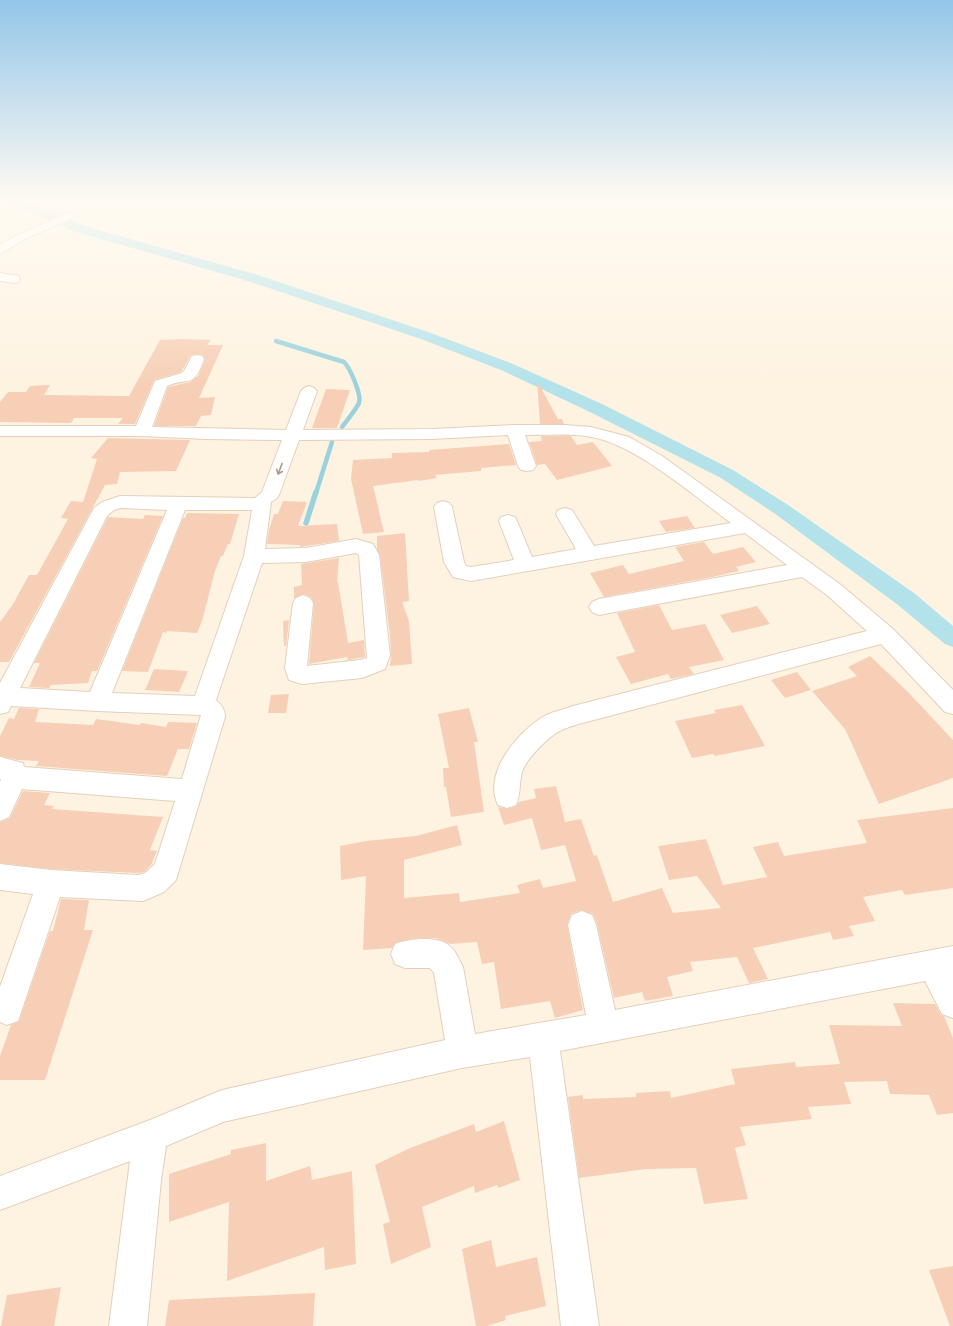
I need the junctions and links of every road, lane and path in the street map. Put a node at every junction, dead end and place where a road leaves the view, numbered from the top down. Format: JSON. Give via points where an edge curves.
{"nodes":[{"id":1,"x":0,"y":277,"type":"edge"},
{"id":2,"x":14,"y":278,"type":"dead end"},
{"id":3,"x":197,"y":359,"type":"dead end"},
{"id":4,"x":310,"y":391,"type":"dead end"},
{"id":5,"x":0,"y":430,"type":"edge"},
{"id":6,"x":515,"y":430,"type":"junction"},
{"id":7,"x":142,"y":431,"type":"junction"},
{"id":8,"x":285,"y":435,"type":"junction"},
{"id":9,"x":527,"y":466,"type":"dead end"},
{"id":10,"x":263,"y":502,"type":"junction"},
{"id":11,"x":178,"y":504,"type":"junction"},
{"id":12,"x":443,"y":507,"type":"dead end"},
{"id":13,"x":565,"y":514,"type":"dead end"},
{"id":14,"x":508,"y":521,"type":"dead end"},
{"id":15,"x":748,"y":526,"type":"junction"},
{"id":16,"x":588,"y":553,"type":"junction"},
{"id":17,"x":254,"y":556,"type":"junction"},
{"id":18,"x":525,"y":564,"type":"junction"},
{"id":19,"x":806,"y":569,"type":"junction"},
{"id":20,"x":303,"y":603,"type":"dead end"},
{"id":21,"x":599,"y":607,"type":"dead end"},
{"id":22,"x":884,"y":635,"type":"junction"},
{"id":23,"x":2,"y":701,"type":"edge"},
{"id":24,"x":97,"y":702,"type":"junction"},
{"id":25,"x":953,"y":705,"type":"edge"},
{"id":26,"x":203,"y":706,"type":"junction"},
{"id":27,"x":8,"y":772,"type":"edge"},
{"id":28,"x":191,"y":791,"type":"junction"},
{"id":29,"x":507,"y":797,"type":"dead end"},
{"id":30,"x":0,"y":809,"type":"edge"},
{"id":31,"x":0,"y":877,"type":"edge"},
{"id":32,"x":51,"y":883,"type":"junction"},
{"id":33,"x":582,"y":925,"type":"dead end"},
{"id":34,"x":405,"y":954,"type":"dead end"},
{"id":35,"x":943,"y":963,"type":"edge"},
{"id":36,"x":953,"y":1003,"type":"edge"},
{"id":37,"x":7,"y":1010,"type":"dead end"},
{"id":38,"x":604,"y":1027,"type":"junction"},
{"id":39,"x":543,"y":1039,"type":"junction"},
{"id":40,"x":462,"y":1052,"type":"junction"},
{"id":41,"x":151,"y":1136,"type":"junction"},
{"id":42,"x":0,"y":1193,"type":"edge"},
{"id":43,"x":128,"y":1326,"type":"edge"},
{"id":44,"x":580,"y":1326,"type":"edge"}],
"edges":[{"from":1,"to":2,"type":"street"},
{"from":3,"to":7,"type":"street","via":[[190,374],[160,384]]},
{"from":4,"to":8,"type":"street"},
{"from":5,"to":7,"type":"street"},
{"from":6,"to":8,"type":"street","via":[[432,434]]},
{"from":6,"to":9,"type":"street"},
{"from":6,"to":15,"type":"street","via":[[591,432],[623,441],[656,460]]},
{"from":7,"to":8,"type":"street"},
{"from":8,"to":10,"type":"street","via":[[270,495]]},
{"from":10,"to":11,"type":"street"},
{"from":10,"to":17,"type":"street"},
{"from":11,"to":23,"type":"street","via":[[120,502],[100,512]]},
{"from":11,"to":24,"type":"street"},
{"from":12,"to":18,"type":"street","via":[[454,562],[460,572],[471,574]]},
{"from":13,"to":16,"type":"street"},
{"from":14,"to":18,"type":"street"},
{"from":15,"to":16,"type":"street"},
{"from":15,"to":19,"type":"street"},
{"from":16,"to":18,"type":"street"},
{"from":17,"to":20,"type":"street","via":[[306,555],[356,546],[366,549],[369,555],[380,655],[377,663],[362,670],[297,674]]},
{"from":17,"to":26,"type":"street"},
{"from":19,"to":21,"type":"street"},
{"from":19,"to":22,"type":"street","via":[[834,590]]},
{"from":22,"to":25,"type":"street"},
{"from":22,"to":29,"type":"street","via":[[556,722],[530,742],[512,765]]},
{"from":23,"to":24,"type":"street"},
{"from":24,"to":26,"type":"street"},
{"from":26,"to":28,"type":"street","via":[[213,711],[213,717]]},
{"from":27,"to":28,"type":"street"},
{"from":27,"to":30,"type":"street"},
{"from":28,"to":32,"type":"street","via":[[166,871],[152,885],[138,888]]},
{"from":31,"to":32,"type":"street"},
{"from":32,"to":37,"type":"street"},
{"from":33,"to":38,"type":"street"},
{"from":34,"to":40,"type":"street","via":[[437,954],[448,967]]},
{"from":35,"to":36,"type":"street"},
{"from":35,"to":38,"type":"street"},
{"from":38,"to":39,"type":"street"},
{"from":39,"to":40,"type":"street"},
{"from":39,"to":44,"type":"street"},
{"from":40,"to":41,"type":"street","via":[[222,1106]]},
{"from":41,"to":42,"type":"street"},
{"from":41,"to":43,"type":"street"}]}
